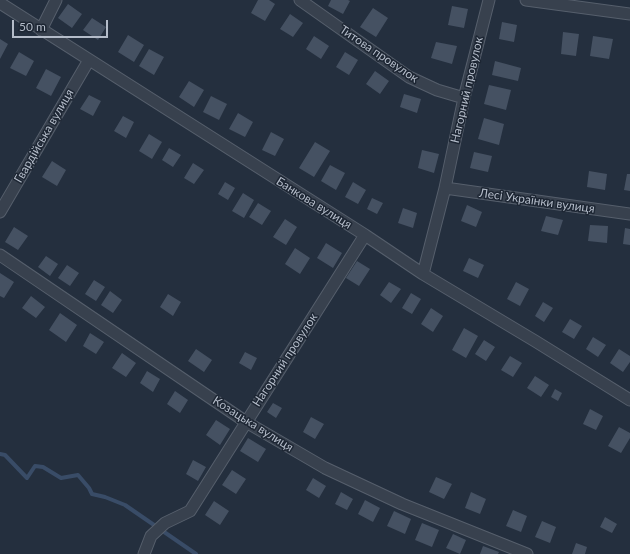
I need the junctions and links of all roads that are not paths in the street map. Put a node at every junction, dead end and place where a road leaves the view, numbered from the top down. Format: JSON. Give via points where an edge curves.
{"nodes":[{"id":1,"x":56,"y":0,"type":"edge"},
{"id":2,"x":300,"y":0,"type":"edge"},
{"id":3,"x":489,"y":0,"type":"edge"},
{"id":4,"x":526,"y":0,"type":"edge"},
{"id":5,"x":0,"y":3,"type":"edge"},
{"id":6,"x":630,"y":14,"type":"edge"},
{"id":7,"x":41,"y":30,"type":"junction"},
{"id":8,"x":89,"y":60,"type":"junction"},
{"id":9,"x":464,"y":98,"type":"junction"},
{"id":10,"x":445,"y":188,"type":"junction"},
{"id":11,"x":0,"y":212,"type":"edge"},
{"id":12,"x":630,"y":214,"type":"edge"},
{"id":13,"x":365,"y":235,"type":"junction"},
{"id":14,"x":0,"y":255,"type":"edge"},
{"id":15,"x":423,"y":274,"type":"junction"},
{"id":16,"x":630,"y":400,"type":"edge"},
{"id":17,"x":246,"y":422,"type":"junction"},
{"id":18,"x":144,"y":554,"type":"edge"},
{"id":19,"x":527,"y":554,"type":"edge"}],
"edges":[{"from":1,"to":7,"type":"street"},
{"from":2,"to":9,"type":"street","name":"Титова провулок","via":[[409,77],[437,90]]},
{"from":3,"to":9,"type":"street","name":"Нагорний провулок"},
{"from":4,"to":6,"type":"street"},
{"from":5,"to":7,"type":"street","name":"Банкова вулиця"},
{"from":7,"to":8,"type":"street","name":"Банкова вулиця"},
{"from":8,"to":11,"type":"street","name":"Гвардійська вулиця"},
{"from":8,"to":13,"type":"street","name":"Банкова вулиця"},
{"from":9,"to":10,"type":"street","name":"Нагорний провулок"},
{"from":10,"to":12,"type":"street","name":"Лесі Українки вулиця"},
{"from":10,"to":15,"type":"street","name":"Нагорний провулок"},
{"from":13,"to":15,"type":"street","name":"Банкова вулиця"},
{"from":13,"to":17,"type":"street","name":"Нагорний провулок"},
{"from":14,"to":17,"type":"street","name":"Козацька вулиця"},
{"from":15,"to":16,"type":"street","name":"Банкова вулиця"},
{"from":17,"to":18,"type":"street","name":"Нагорний провулок","via":[[190,511],[165,523],[151,536]]},
{"from":17,"to":19,"type":"street","name":"Козацька вулиця","via":[[344,478]]}]}
